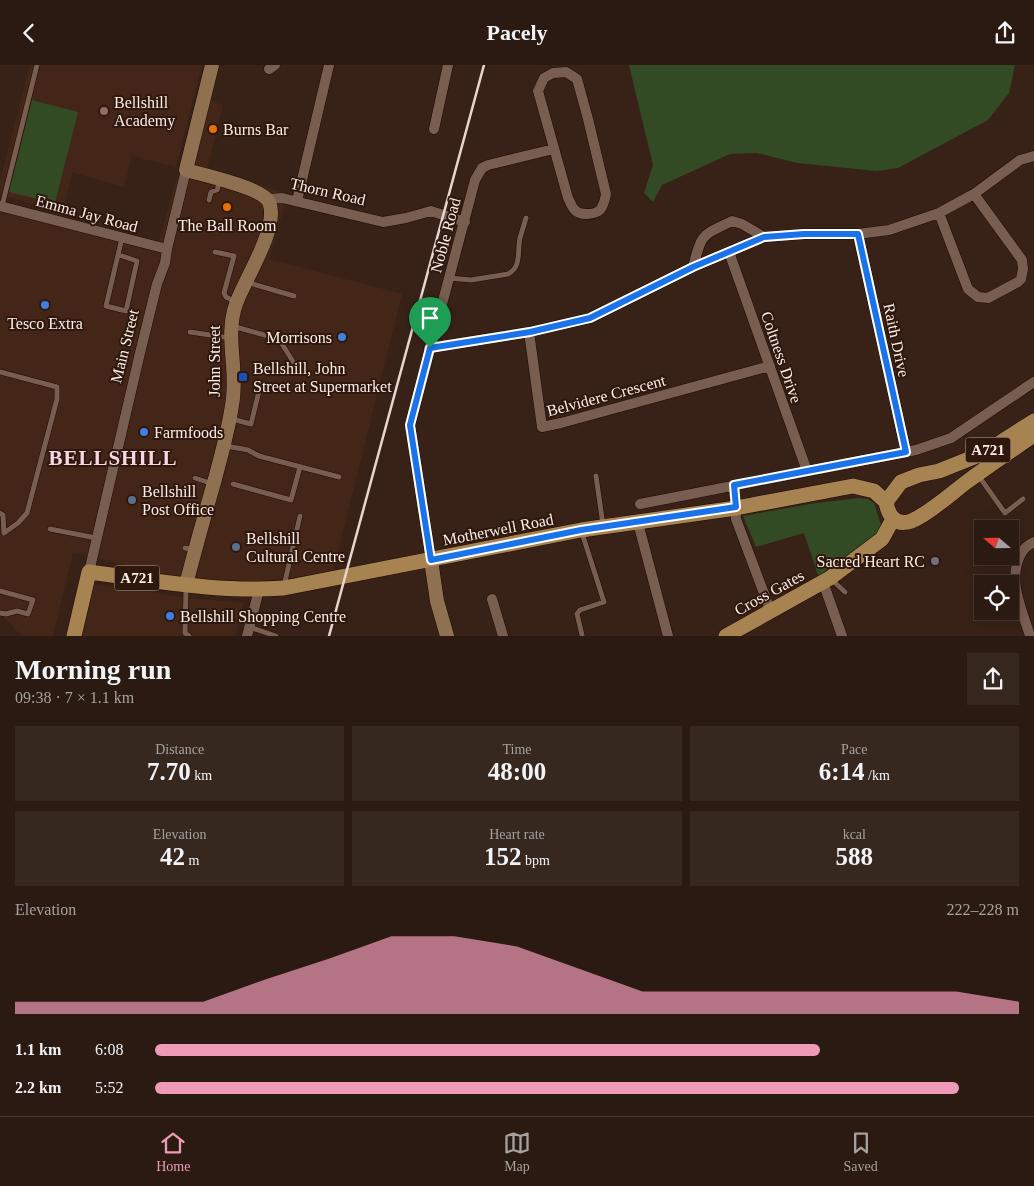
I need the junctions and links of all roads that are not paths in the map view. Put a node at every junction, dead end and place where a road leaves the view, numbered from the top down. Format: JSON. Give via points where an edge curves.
{"nodes":[{"id":1,"x":37,"y":65,"type":"edge"},
{"id":2,"x":212,"y":65,"type":"edge"},
{"id":3,"x":329,"y":65,"type":"edge"},
{"id":4,"x":448,"y":65,"type":"edge"},
{"id":5,"x":434,"y":129,"type":"dead end"},
{"id":6,"x":554,"y":149,"type":"junction"},
{"id":7,"x":1034,"y":156,"type":"edge"},
{"id":8,"x":186,"y":170,"type":"junction"},
{"id":9,"x":220,"y":180,"type":"junction"},
{"id":10,"x":974,"y":194,"type":"junction"},
{"id":11,"x":268,"y":199,"type":"junction"},
{"id":12,"x":209,"y":200,"type":"dead end"},
{"id":13,"x":297,"y":201,"type":"junction"},
{"id":14,"x":1,"y":206,"type":"edge"},
{"id":15,"x":939,"y":213,"type":"junction"},
{"id":16,"x":526,"y":218,"type":"dead end"},
{"id":17,"x":465,"y":222,"type":"junction"},
{"id":18,"x":858,"y":234,"type":"junction"},
{"id":19,"x":122,"y":237,"type":"junction"},
{"id":20,"x":764,"y":237,"type":"junction"},
{"id":21,"x":167,"y":249,"type":"junction"},
{"id":22,"x":215,"y":251,"type":"dead end"},
{"id":23,"x":729,"y":252,"type":"junction"},
{"id":24,"x":119,"y":255,"type":"junction"},
{"id":25,"x":693,"y":267,"type":"junction"},
{"id":26,"x":449,"y":278,"type":"junction"},
{"id":27,"x":245,"y":282,"type":"junction"},
{"id":28,"x":294,"y":296,"type":"dead end"},
{"id":29,"x":236,"y":302,"type":"junction"},
{"id":30,"x":190,"y":332,"type":"dead end"},
{"id":31,"x":231,"y":332,"type":"junction"},
{"id":32,"x":530,"y":332,"type":"junction"},
{"id":33,"x":430,"y":348,"type":"junction"},
{"id":34,"x":770,"y":366,"type":"junction"},
{"id":35,"x":0,"y":372,"type":"edge"},
{"id":36,"x":300,"y":373,"type":"dead end"},
{"id":37,"x":1034,"y":381,"type":"edge"},
{"id":38,"x":260,"y":387,"type":"dead end"},
{"id":39,"x":230,"y":418,"type":"junction"},
{"id":40,"x":1034,"y":421,"type":"edge"},
{"id":41,"x":1034,"y":435,"type":"edge"},
{"id":42,"x":224,"y":445,"type":"junction"},
{"id":43,"x":906,"y":452,"type":"junction"},
{"id":44,"x":300,"y":467,"type":"junction"},
{"id":45,"x":807,"y":471,"type":"junction"},
{"id":46,"x":939,"y":471,"type":"junction"},
{"id":47,"x":977,"y":475,"type":"junction"},
{"id":48,"x":596,"y":476,"type":"dead end"},
{"id":49,"x":339,"y":477,"type":"dead end"},
{"id":50,"x":195,"y":479,"type":"dead end"},
{"id":51,"x":213,"y":484,"type":"junction"},
{"id":52,"x":233,"y":484,"type":"dead end"},
{"id":53,"x":734,"y":485,"type":"junction"},
{"id":54,"x":950,"y":496,"type":"junction"},
{"id":55,"x":1023,"y":499,"type":"dead end"},
{"id":56,"x":886,"y":502,"type":"junction"},
{"id":57,"x":640,"y":503,"type":"dead end"},
{"id":58,"x":736,"y":507,"type":"junction"},
{"id":59,"x":0,"y":513,"type":"edge"},
{"id":60,"x":300,"y":516,"type":"dead end"},
{"id":61,"x":893,"y":519,"type":"junction"},
{"id":62,"x":638,"y":523,"type":"junction"},
{"id":63,"x":604,"y":527,"type":"junction"},
{"id":64,"x":50,"y":529,"type":"dead end"},
{"id":65,"x":581,"y":530,"type":"junction"},
{"id":66,"x":2,"y":534,"type":"edge"},
{"id":67,"x":96,"y":538,"type":"junction"},
{"id":68,"x":1034,"y":542,"type":"edge"},
{"id":69,"x":431,"y":560,"type":"junction"},
{"id":70,"x":89,"y":572,"type":"junction"},
{"id":71,"x":827,"y":580,"type":"junction"},
{"id":72,"x":186,"y":585,"type":"junction"},
{"id":73,"x":284,"y":588,"type":"junction"},
{"id":74,"x":259,"y":590,"type":"junction"},
{"id":75,"x":0,"y":591,"type":"edge"},
{"id":76,"x":845,"y":592,"type":"dead end"},
{"id":77,"x":492,"y":599,"type":"dead end"},
{"id":78,"x":771,"y":612,"type":"junction"},
{"id":79,"x":0,"y":613,"type":"edge"},
{"id":80,"x":248,"y":632,"type":"edge"},
{"id":81,"x":740,"y":632,"type":"edge"},
{"id":82,"x":582,"y":635,"type":"edge"},
{"id":83,"x":74,"y":636,"type":"edge"},
{"id":84,"x":188,"y":636,"type":"edge"},
{"id":85,"x":276,"y":636,"type":"edge"},
{"id":86,"x":447,"y":636,"type":"edge"},
{"id":87,"x":503,"y":636,"type":"edge"},
{"id":88,"x":668,"y":636,"type":"edge"},
{"id":89,"x":726,"y":636,"type":"edge"},
{"id":90,"x":842,"y":636,"type":"edge"},
{"id":91,"x":1029,"y":636,"type":"edge"}],
"edges":[{"from":1,"to":14,"type":"lane"},
{"from":2,"to":8,"type":"street","name":"Main Street"},
{"from":3,"to":13,"type":"street"},
{"from":4,"to":5,"type":"street"},
{"from":6,"to":6,"type":"street","via":[[538,91],[544,78],[566,72],[577,79],[606,194],[599,211],[584,214],[574,210]]},
{"from":6,"to":17,"type":"street","name":"Noble Road","via":[[482,168],[475,180]]},
{"from":7,"to":10,"type":"street","via":[[1020,160]]},
{"from":8,"to":9,"type":"street","name":"Thorn Road"},
{"from":8,"to":21,"type":"street","name":"Main Street"},
{"from":9,"to":11,"type":"street","name":"Thorn Road","via":[[257,191]]},
{"from":9,"to":12,"type":"lane","via":[[218,190],[211,192]]},
{"from":10,"to":15,"type":"street"},
{"from":10,"to":15,"type":"street","via":[[1022,260],[1023,274],[1018,282],[988,298],[972,293]]},
{"from":11,"to":13,"type":"street","name":"Thorn Road"},
{"from":11,"to":27,"type":"street","name":"John Street","via":[[271,208],[265,241]]},
{"from":13,"to":17,"type":"street","name":"Thorn Road","via":[[383,222],[431,211]]},
{"from":14,"to":19,"type":"street","name":"Emma Jay Road"},
{"from":15,"to":18,"type":"street","via":[[889,230]]},
{"from":16,"to":26,"type":"lane","via":[[513,271],[470,280]]},
{"from":17,"to":26,"type":"street","name":"Noble Road"},
{"from":18,"to":20,"type":"street"},
{"from":18,"to":43,"type":"street","name":"Raith Drive"},
{"from":19,"to":21,"type":"street","name":"Emma Jay Road"},
{"from":19,"to":24,"type":"lane"},
{"from":20,"to":23,"type":"street"},
{"from":20,"to":25,"type":"street","via":[[732,221],[706,234],[700,241]]},
{"from":21,"to":67,"type":"street","name":"Main Street"},
{"from":22,"to":29,"type":"lane","via":[[234,256],[224,293]]},
{"from":23,"to":25,"type":"street"},
{"from":23,"to":34,"type":"street","name":"Coltness Drive"},
{"from":24,"to":24,"type":"lane","via":[[137,261],[126,311],[106,306]]},
{"from":25,"to":32,"type":"street","via":[[590,318]]},
{"from":26,"to":33,"type":"street","name":"Noble Road"},
{"from":27,"to":28,"type":"lane"},
{"from":27,"to":29,"type":"street","name":"John Street"},
{"from":29,"to":31,"type":"street","name":"John Street"},
{"from":30,"to":31,"type":"lane"},
{"from":31,"to":36,"type":"lane","via":[[280,339]]},
{"from":31,"to":39,"type":"street","name":"John Street","via":[[234,375]]},
{"from":32,"to":33,"type":"street"},
{"from":32,"to":34,"type":"street","name":"Belvidere Crescent","via":[[542,427]]},
{"from":33,"to":69,"type":"street","name":"Noble Road","via":[[410,425]]},
{"from":34,"to":45,"type":"street","name":"Coltness Drive"},
{"from":35,"to":66,"type":"lane","via":[[57,387],[57,399],[27,513]]},
{"from":37,"to":43,"type":"street","via":[[951,437]]},
{"from":38,"to":39,"type":"lane","via":[[251,424]]},
{"from":39,"to":42,"type":"street","name":"John Street"},
{"from":40,"to":46,"type":"main road","number":"A721","via":[[984,453]]},
{"from":41,"to":47,"type":"main road","number":"A721"},
{"from":42,"to":44,"type":"lane"},
{"from":42,"to":51,"type":"street","name":"John Street"},
{"from":43,"to":45,"type":"street"},
{"from":44,"to":49,"type":"lane"},
{"from":44,"to":52,"type":"lane","via":[[291,500]]},
{"from":45,"to":53,"type":"street"},
{"from":46,"to":54,"type":"main road","via":[[949,481]]},
{"from":46,"to":56,"type":"main road","number":"A721","via":[[901,482]]},
{"from":47,"to":54,"type":"main road","number":"A721"},
{"from":47,"to":55,"type":"lane","via":[[1005,513]]},
{"from":48,"to":63,"type":"lane"},
{"from":50,"to":51,"type":"lane"},
{"from":51,"to":72,"type":"street","name":"John Street","via":[[190,549]]},
{"from":53,"to":57,"type":"street"},
{"from":53,"to":58,"type":"street"},
{"from":54,"to":61,"type":"main road","number":"A721","via":[[910,522]]},
{"from":56,"to":58,"type":"main road","name":"Motherwell Road","number":"A721","via":[[874,491],[853,486]]},
{"from":56,"to":61,"type":"main road"},
{"from":58,"to":62,"type":"main road","name":"Motherwell Road","number":"A721"},
{"from":58,"to":78,"type":"street","via":[[736,519]]},
{"from":59,"to":66,"type":"lane","via":[[3,515]]},
{"from":60,"to":73,"type":"lane"},
{"from":61,"to":71,"type":"main road","name":"Cross Gates","via":[[882,539]]},
{"from":62,"to":63,"type":"main road","name":"Motherwell Road","number":"A721"},
{"from":62,"to":88,"type":"street"},
{"from":63,"to":65,"type":"main road","name":"Motherwell Road","number":"A721"},
{"from":64,"to":67,"type":"lane"},
{"from":65,"to":69,"type":"main road","name":"Motherwell Road","number":"A721"},
{"from":65,"to":82,"type":"lane","via":[[604,602],[577,614]]},
{"from":67,"to":70,"type":"street","name":"Main Street"},
{"from":68,"to":91,"type":"street","via":[[1022,550],[1014,575]]},
{"from":69,"to":73,"type":"main road","name":"Motherwell Road","number":"A721"},
{"from":69,"to":86,"type":"street"},
{"from":70,"to":72,"type":"main road","name":"Motherwell Road","number":"A721"},
{"from":70,"to":83,"type":"main road","name":"Main Street"},
{"from":71,"to":76,"type":"lane"},
{"from":71,"to":78,"type":"main road","name":"Cross Gates"},
{"from":71,"to":90,"type":"street"},
{"from":72,"to":74,"type":"main road","name":"Motherwell Road","number":"A721"},
{"from":72,"to":84,"type":"lane","via":[[185,633]]},
{"from":73,"to":74,"type":"main road","name":"Motherwell Road","number":"A721"},
{"from":74,"to":80,"type":"street"},
{"from":75,"to":79,"type":"lane","via":[[33,600],[28,615],[17,611]]},
{"from":77,"to":87,"type":"street"},
{"from":78,"to":81,"type":"main road","name":"Cross Gates"},
{"from":80,"to":85,"type":"lane"},
{"from":81,"to":89,"type":"main road","name":"Cross Gates"}]}
